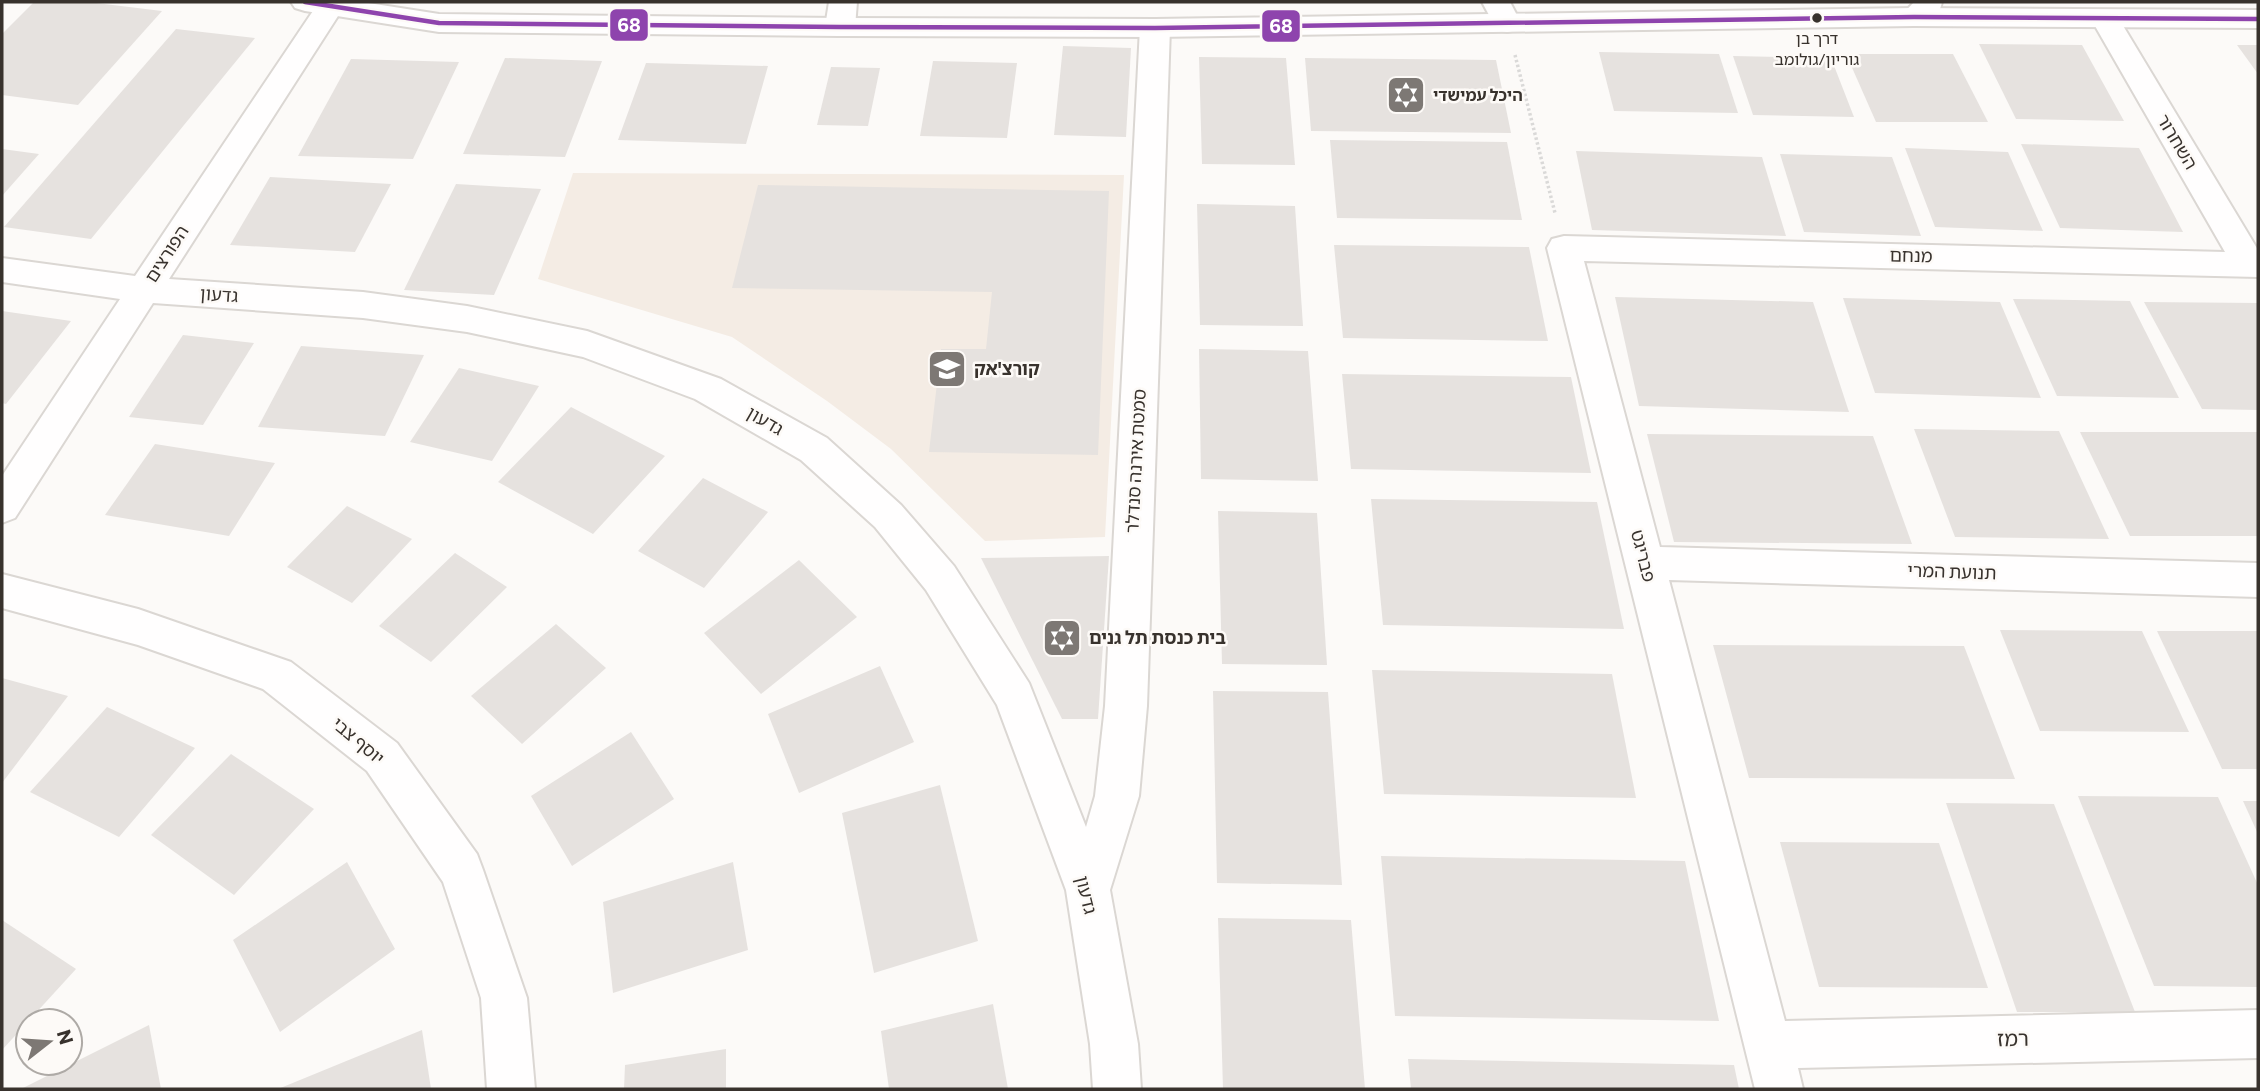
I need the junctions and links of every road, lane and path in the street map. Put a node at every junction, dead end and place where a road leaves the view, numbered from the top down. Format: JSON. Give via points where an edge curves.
{"nodes":[{"id":1,"x":323,"y":3,"type":"edge"},
{"id":2,"x":1921,"y":10,"type":"edge"},
{"id":3,"x":1501,"y":13,"type":"edge"},
{"id":4,"x":841,"y":14,"type":"edge"},
{"id":5,"x":2105,"y":19,"type":"junction"},
{"id":6,"x":2258,"y":19,"type":"edge"},
{"id":7,"x":1155,"y":28,"type":"junction"},
{"id":8,"x":1564,"y":248,"type":"junction"},
{"id":9,"x":2254,"y":265,"type":"edge"},
{"id":10,"x":2,"y":270,"type":"edge"},
{"id":11,"x":144,"y":290,"type":"junction"},
{"id":12,"x":2,"y":507,"type":"edge"},
{"id":13,"x":1645,"y":564,"type":"junction"},
{"id":14,"x":2258,"y":580,"type":"edge"},
{"id":15,"x":2,"y":592,"type":"edge"},
{"id":16,"x":1088,"y":890,"type":"junction"},
{"id":17,"x":2258,"y":1034,"type":"edge"},
{"id":18,"x":1768,"y":1045,"type":"junction"},
{"id":19,"x":511,"y":1089,"type":"edge"},
{"id":20,"x":1117,"y":1089,"type":"edge"},
{"id":21,"x":1779,"y":1089,"type":"edge"}],
"edges":[{"from":1,"to":4,"type":"street","via":[[439,23]]},
{"from":1,"to":11,"type":"street","name":"הפורצים"},
{"from":2,"to":3,"type":"street"},
{"from":2,"to":5,"type":"street"},
{"from":3,"to":7,"type":"street"},
{"from":3,"to":8,"type":"path"},
{"from":4,"to":7,"type":"street"},
{"from":5,"to":6,"type":"street"},
{"from":5,"to":9,"type":"street","name":"השחרור"},
{"from":7,"to":16,"type":"street","name":"סמטת אירנה סנדלר","via":[[1126,706],[1117,796]]},
{"from":8,"to":9,"type":"street","name":"מנחם"},
{"from":8,"to":13,"type":"street","name":"פבריגט"},
{"from":10,"to":11,"type":"street","name":"גדעון"},
{"from":11,"to":12,"type":"street","name":"הפורצים"},
{"from":11,"to":16,"type":"street","name":"גדעון","via":[[363,305],[467,319],[587,344],[708,389],[814,449],[888,516],[940,578],[1014,696]]},
{"from":13,"to":14,"type":"street","name":"תנועת המרי"},
{"from":13,"to":18,"type":"street","name":"פבריגט"},
{"from":15,"to":19,"type":"street","name":"יוסף צבי","via":[[138,627],[277,676],[382,757],[461,870],[504,998]]},
{"from":16,"to":20,"type":"street","name":"גדעון","via":[[1114,1044]]},
{"from":17,"to":18,"type":"street","name":"רמז"},
{"from":18,"to":21,"type":"street","name":"פבריגט"}]}
